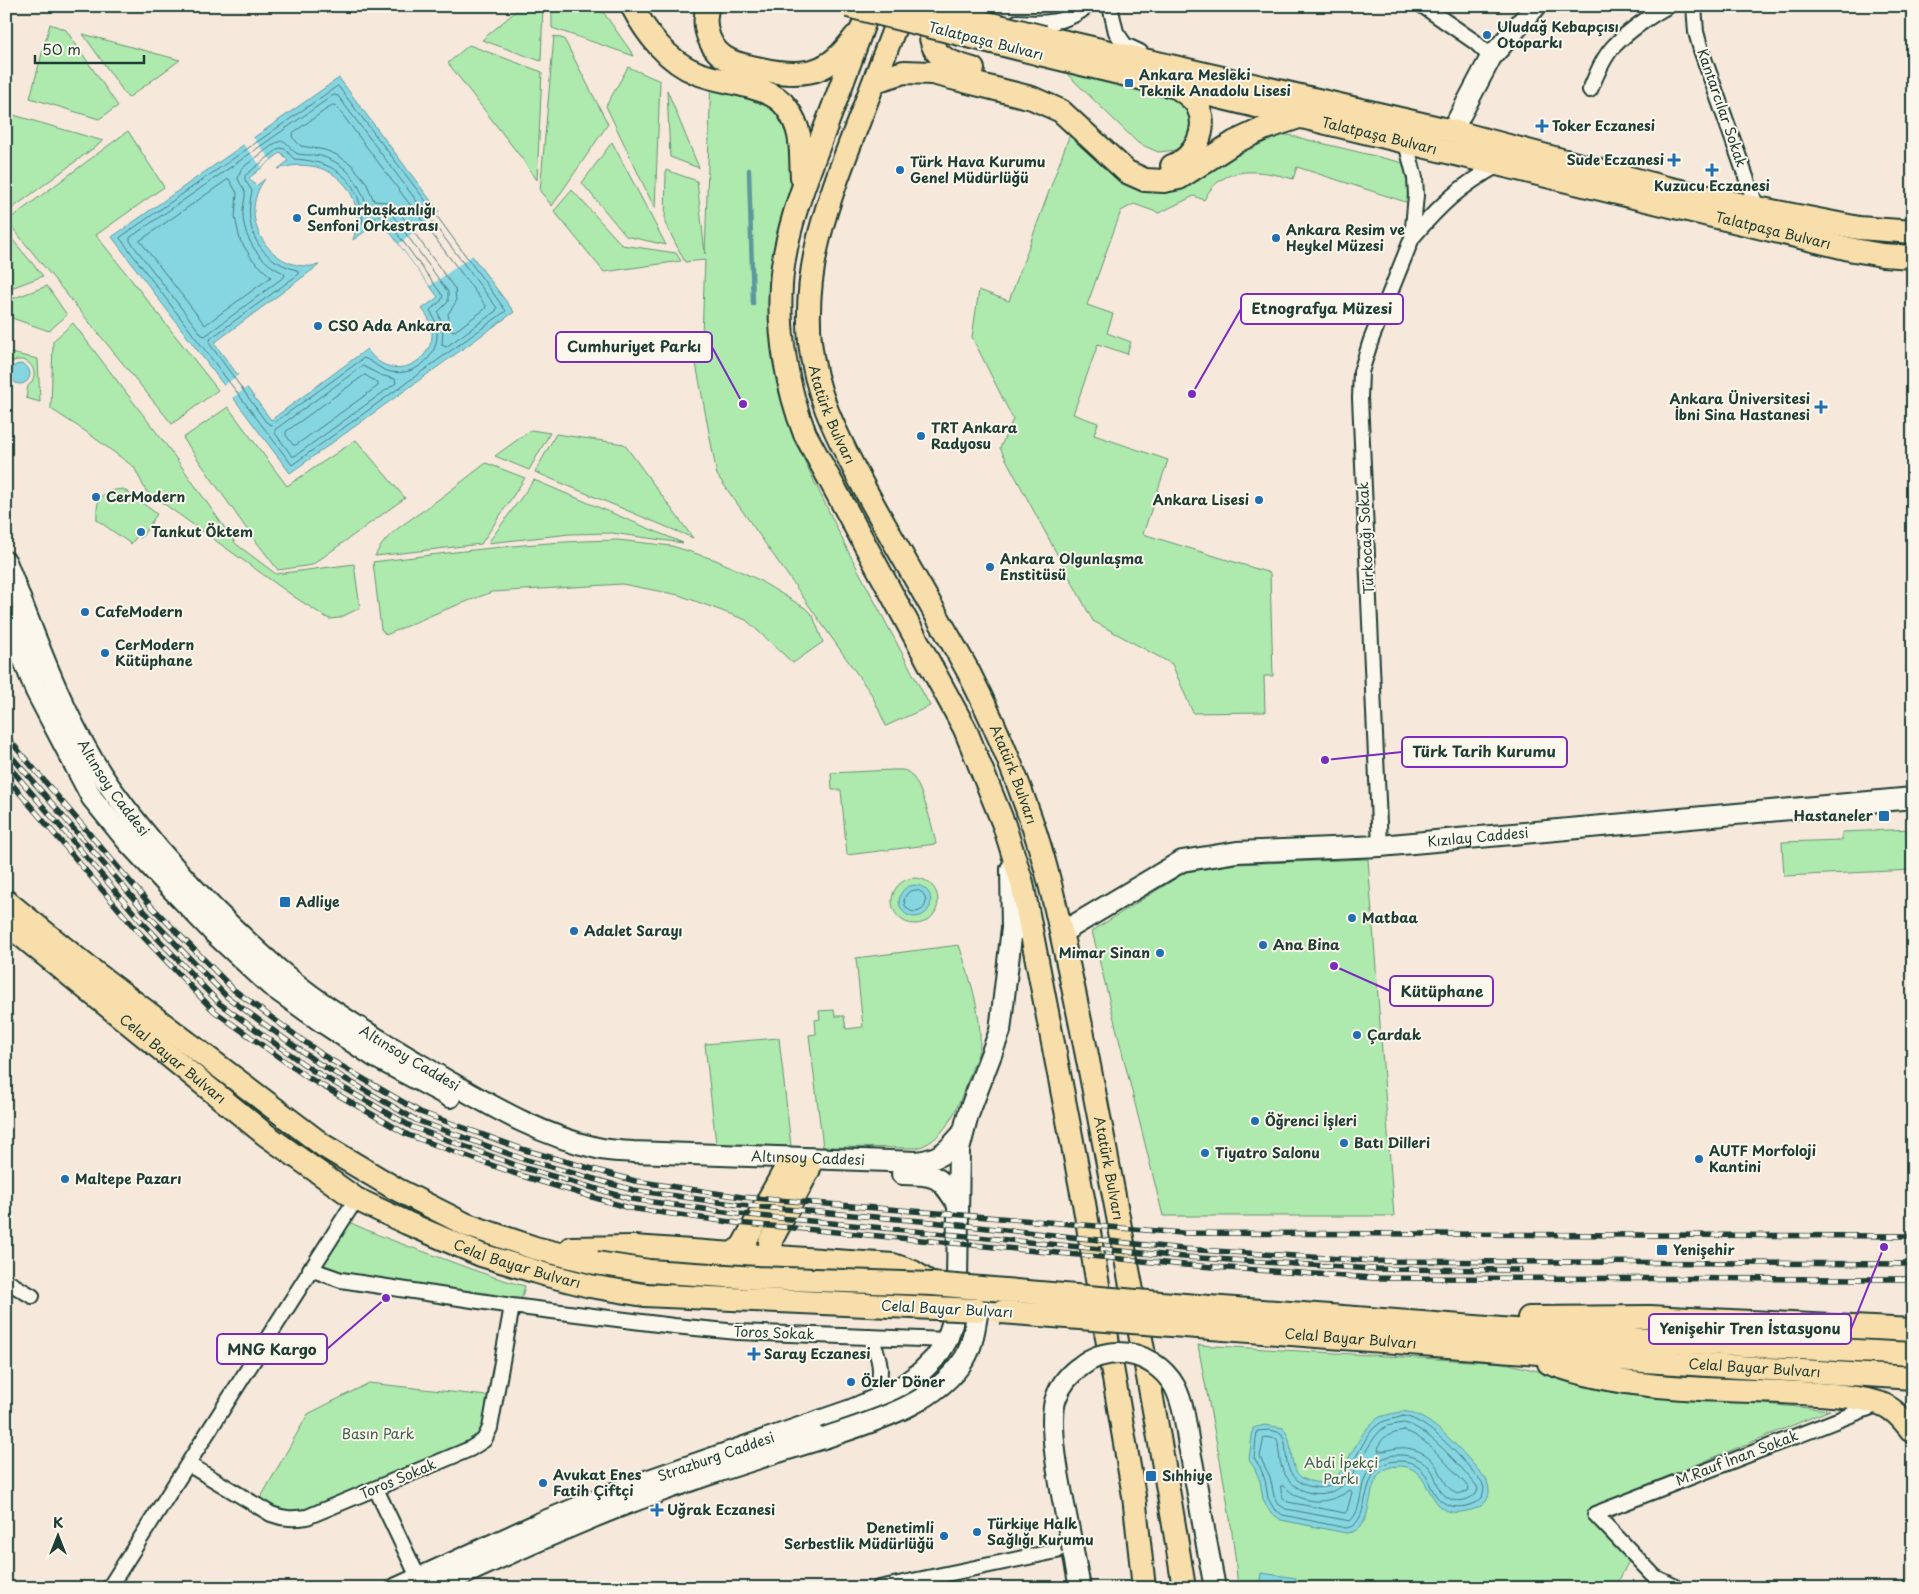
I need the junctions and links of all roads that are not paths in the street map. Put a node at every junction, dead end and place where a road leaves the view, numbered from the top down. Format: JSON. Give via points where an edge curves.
{"nodes":[{"id":1,"x":632,"y":6,"type":"edge"},
{"id":2,"x":708,"y":6,"type":"edge"},
{"id":3,"x":848,"y":6,"type":"edge"},
{"id":4,"x":903,"y":6,"type":"edge"},
{"id":5,"x":918,"y":6,"type":"edge"},
{"id":6,"x":931,"y":6,"type":"edge"},
{"id":7,"x":1087,"y":6,"type":"edge"},
{"id":8,"x":1110,"y":6,"type":"edge"},
{"id":9,"x":1423,"y":6,"type":"edge"},
{"id":10,"x":1536,"y":6,"type":"edge"},
{"id":11,"x":1668,"y":6,"type":"edge"},
{"id":12,"x":1694,"y":6,"type":"edge"},
{"id":13,"x":867,"y":15,"type":"edge"},
{"id":14,"x":958,"y":16,"type":"junction"},
{"id":15,"x":1042,"y":45,"type":"junction"},
{"id":16,"x":1491,"y":57,"type":"junction"},
{"id":17,"x":1168,"y":65,"type":"junction"},
{"id":18,"x":875,"y":80,"type":"junction"},
{"id":19,"x":1177,"y":88,"type":"junction"},
{"id":20,"x":1590,"y":90,"type":"dead end"},
{"id":21,"x":1299,"y":117,"type":"junction"},
{"id":22,"x":1452,"y":131,"type":"junction"},
{"id":23,"x":1406,"y":144,"type":"junction"},
{"id":24,"x":1498,"y":165,"type":"junction"},
{"id":25,"x":803,"y":188,"type":"junction"},
{"id":26,"x":1757,"y":208,"type":"junction"},
{"id":27,"x":1913,"y":232,"type":"edge"},
{"id":28,"x":1412,"y":238,"type":"junction"},
{"id":29,"x":1913,"y":257,"type":"edge"},
{"id":30,"x":6,"y":562,"type":"edge"},
{"id":31,"x":6,"y":615,"type":"edge"},
{"id":32,"x":1913,"y":798,"type":"edge"},
{"id":33,"x":1009,"y":841,"type":"junction"},
{"id":34,"x":1380,"y":846,"type":"junction"},
{"id":35,"x":6,"y":887,"type":"edge"},
{"id":36,"x":6,"y":901,"type":"edge"},
{"id":37,"x":6,"y":924,"type":"edge"},
{"id":38,"x":1061,"y":932,"type":"junction"},
{"id":39,"x":6,"y":939,"type":"edge"},
{"id":40,"x":79,"y":971,"type":"junction"},
{"id":41,"x":297,"y":994,"type":"junction"},
{"id":42,"x":962,"y":1134,"type":"junction"},
{"id":43,"x":786,"y":1163,"type":"junction"},
{"id":44,"x":809,"y":1164,"type":"junction"},
{"id":45,"x":356,"y":1199,"type":"junction"},
{"id":46,"x":958,"y":1205,"type":"junction"},
{"id":47,"x":535,"y":1248,"type":"junction"},
{"id":48,"x":730,"y":1255,"type":"junction"},
{"id":49,"x":774,"y":1257,"type":"junction"},
{"id":50,"x":310,"y":1269,"type":"junction"},
{"id":51,"x":6,"y":1281,"type":"edge"},
{"id":52,"x":932,"y":1284,"type":"junction"},
{"id":53,"x":980,"y":1288,"type":"junction"},
{"id":54,"x":32,"y":1296,"type":"dead end"},
{"id":55,"x":512,"y":1306,"type":"junction"},
{"id":56,"x":978,"y":1310,"type":"junction"},
{"id":57,"x":1210,"y":1318,"type":"junction"},
{"id":58,"x":1404,"y":1321,"type":"junction"},
{"id":59,"x":1913,"y":1330,"type":"edge"},
{"id":60,"x":870,"y":1337,"type":"junction"},
{"id":61,"x":947,"y":1340,"type":"junction"},
{"id":62,"x":1645,"y":1350,"type":"junction"},
{"id":63,"x":1520,"y":1352,"type":"junction"},
{"id":64,"x":1913,"y":1354,"type":"edge"},
{"id":65,"x":1913,"y":1378,"type":"edge"},
{"id":66,"x":876,"y":1399,"type":"junction"},
{"id":67,"x":1880,"y":1404,"type":"junction"},
{"id":68,"x":1913,"y":1432,"type":"edge"},
{"id":69,"x":188,"y":1464,"type":"junction"},
{"id":70,"x":376,"y":1489,"type":"junction"},
{"id":71,"x":1065,"y":1551,"type":"junction"},
{"id":72,"x":426,"y":1582,"type":"edge"},
{"id":73,"x":110,"y":1588,"type":"edge"},
{"id":74,"x":397,"y":1588,"type":"edge"},
{"id":75,"x":879,"y":1588,"type":"edge"},
{"id":76,"x":1080,"y":1588,"type":"edge"},
{"id":77,"x":1144,"y":1588,"type":"edge"},
{"id":78,"x":1184,"y":1588,"type":"edge"},
{"id":79,"x":1215,"y":1588,"type":"edge"},
{"id":80,"x":1678,"y":1588,"type":"edge"}],
"edges":[{"from":1,"to":25,"type":"main road","via":[[671,58],[696,73],[773,95],[786,107],[797,128],[802,152]]},
{"from":2,"to":13,"type":"main road","via":[[707,34],[719,53],[730,61],[782,73],[820,68],[844,52]]},
{"from":3,"to":15,"type":"main road","name":"Talatpaşa Bulvarı","bridge":true},
{"from":4,"to":18,"type":"main road","name":"Atatürk Bulvarı"},
{"from":5,"to":14,"type":"main road","name":"Talatpaşa Bulvarı","bridge":true},
{"from":6,"to":19,"type":"main road","via":[[930,38],[933,48],[944,60],[1058,93],[1072,102],[1133,162],[1148,168],[1163,168],[1185,160],[1199,139],[1202,124],[1199,109],[1191,97]]},
{"from":7,"to":14,"type":"street","via":[[1068,18],[1044,24]]},
{"from":8,"to":17,"type":"street","via":[[1116,32],[1125,45]]},
{"from":9,"to":16,"type":"street"},
{"from":10,"to":16,"type":"street"},
{"from":11,"to":20,"type":"street","via":[[1613,46]]},
{"from":12,"to":26,"type":"street","name":"Kantarcılar Sokak","via":[[1701,50]]},
{"from":13,"to":25,"type":"main road","name":"Atatürk Bulvarı"},
{"from":14,"to":15,"type":"main road","name":"Talatpaşa Bulvarı","bridge":true},
{"from":15,"to":17,"type":"main road","name":"Talatpaşa Bulvarı"},
{"from":15,"to":19,"type":"main road","name":"Talatpaşa Bulvarı"},
{"from":16,"to":22,"type":"street"},
{"from":17,"to":22,"type":"main road","name":"Talatpaşa Bulvarı"},
{"from":18,"to":21,"type":"main road","via":[[904,72],[932,73],[1032,98],[1061,111],[1127,172],[1145,180],[1179,178],[1235,142]]},
{"from":18,"to":38,"type":"main road","name":"Atatürk Bulvarı","via":[[830,197],[816,246],[810,286],[810,336],[818,386],[829,419],[887,532],[991,718],[1031,818],[1050,878]]},
{"from":19,"to":21,"type":"main road","name":"Talatpaşa Bulvarı"},
{"from":21,"to":23,"type":"main road","name":"Talatpaşa Bulvarı"},
{"from":22,"to":26,"type":"main road","name":"Talatpaşa Bulvarı","via":[[1667,188]]},
{"from":23,"to":24,"type":"main road","name":"Talatpaşa Bulvarı"},
{"from":23,"to":28,"type":"street","name":"Türkocağı Sokak","via":[[1415,178]]},
{"from":24,"to":28,"type":"street","name":"Türkocağı Sokak","via":[[1474,178],[1442,204]]},
{"from":24,"to":29,"type":"main road","name":"Talatpaşa Bulvarı","via":[[1854,250]]},
{"from":25,"to":33,"type":"main road","name":"Atatürk Bulvarı","via":[[781,284],[783,336],[796,412],[966,729]]},
{"from":26,"to":27,"type":"main road","name":"Talatpaşa Bulvarı","via":[[1859,228]]},
{"from":28,"to":34,"type":"street","name":"Türkocağı Sokak","via":[[1371,340],[1362,372],[1360,398]]},
{"from":30,"to":41,"type":"street","name":"Altınsoy Caddesi","via":[[56,686],[109,786],[142,830],[228,922],[280,970]]},
{"from":31,"to":41,"type":"street","name":"Altınsoy Caddesi","via":[[36,691],[92,798],[127,841],[216,935],[270,985]]},
{"from":32,"to":34,"type":"street","name":"Kızılay Caddesi"},
{"from":33,"to":42,"type":"street","name":"Atatürk Bulvarı","via":[[1012,928],[1000,1031]]},
{"from":33,"to":77,"type":"main road","name":"Atatürk Bulvarı","via":[[1022,883],[1084,1203],[1134,1496]]},
{"from":34,"to":38,"type":"street","name":"Kızılay Caddesi","via":[[1237,852],[1182,861]]},
{"from":35,"to":40,"type":"main road","name":"Celal Bayar Bulvarı"},
{"from":36,"to":40,"type":"main road","name":"Celal Bayar Bulvarı"},
{"from":37,"to":40,"type":"main road","name":"Celal Bayar Bulvarı"},
{"from":38,"to":78,"type":"main road","name":"Atatürk Bulvarı","via":[[1150,1384]]},
{"from":39,"to":40,"type":"main road","name":"Celal Bayar Bulvarı"},
{"from":40,"to":45,"type":"main road","name":"Celal Bayar Bulvarı","via":[[266,1136]]},
{"from":40,"to":47,"type":"main road","name":"Celal Bayar Bulvarı","via":[[324,1146],[396,1189],[467,1225]]},
{"from":41,"to":43,"type":"street","name":"Altınsoy Caddesi","via":[[375,1057],[547,1146],[594,1160],[635,1164]]},
{"from":42,"to":44,"type":"street","name":"Altınsoy Caddesi","via":[[946,1152],[930,1161]]},
{"from":42,"to":46,"type":"street"},
{"from":43,"to":44,"type":"street","name":"Altınsoy Caddesi"},
{"from":43,"to":48,"type":"main road","via":[[742,1247]]},
{"from":44,"to":46,"type":"street","name":"Altınsoy Caddesi","via":[[929,1175],[940,1179]]},
{"from":44,"to":49,"type":"main road","via":[[770,1242]]},
{"from":45,"to":50,"type":"street"},
{"from":45,"to":56,"type":"main road","name":"Celal Bayar Bulvarı","bridge":true,"via":[[481,1255],[590,1286],[644,1295]]},
{"from":46,"to":61,"type":"street","name":"Strazburg Caddesi","via":[[956,1302]]},
{"from":47,"to":48,"type":"main road","via":[[634,1247]]},
{"from":47,"to":52,"type":"main road","name":"Celal Bayar Bulvarı","bridge":true,"via":[[649,1271]]},
{"from":48,"to":49,"type":"main road"},
{"from":49,"to":52,"type":"main road","via":[[893,1265]]},
{"from":50,"to":55,"type":"street","name":"Toros Sokak","via":[[341,1280]]},
{"from":50,"to":69,"type":"street"},
{"from":51,"to":54,"type":"street"},
{"from":52,"to":53,"type":"main road","name":"Celal Bayar Bulvarı","bridge":true},
{"from":53,"to":56,"type":"street","name":"Strazburg Caddesi"},
{"from":53,"to":57,"type":"main road","name":"Celal Bayar Bulvarı","bridge":true},
{"from":55,"to":60,"type":"street","name":"Toros Sokak","via":[[738,1332]]},
{"from":55,"to":70,"type":"street","name":"Toros Sokak","via":[[490,1428],[484,1440]]},
{"from":56,"to":57,"type":"main road","name":"Celal Bayar Bulvarı","bridge":true},
{"from":56,"to":72,"type":"street","name":"Strazburg Caddesi","bridge":true,"via":[[966,1357],[941,1384],[911,1405],[824,1438],[627,1504]]},
{"from":57,"to":58,"type":"main road","name":"Celal Bayar Bulvarı"},
{"from":57,"to":63,"type":"main road","name":"Celal Bayar Bulvarı"},
{"from":58,"to":59,"type":"main road","via":[[1650,1318]]},
{"from":58,"to":62,"type":"main road","name":"Celal Bayar Bulvarı"},
{"from":60,"to":61,"type":"street","name":"Toros Sokak"},
{"from":60,"to":66,"type":"street","via":[[879,1354],[881,1371]]},
{"from":61,"to":66,"type":"street","name":"Strazburg Caddesi","via":[[921,1372],[896,1391]]},
{"from":62,"to":63,"type":"main road","name":"Celal Bayar Bulvarı"},
{"from":62,"to":64,"type":"main road","name":"Celal Bayar Bulvarı"},
{"from":62,"to":65,"type":"main road","name":"Celal Bayar Bulvarı"},
{"from":63,"to":67,"type":"main road","via":[[1572,1370],[1622,1382],[1826,1395]]},
{"from":66,"to":72,"type":"street","name":"Strazburg Caddesi","via":[[623,1489],[540,1523]]},
{"from":67,"to":68,"type":"main road","via":[[1896,1413]]},
{"from":67,"to":80,"type":"street","name":"M.Rauf İnan Sokak","via":[[1595,1514],[1655,1577]]},
{"from":69,"to":70,"type":"street","name":"Toros Sokak","via":[[256,1506],[284,1518],[307,1517]]},
{"from":69,"to":73,"type":"street"},
{"from":70,"to":72,"type":"street"},
{"from":71,"to":75,"type":"street"},
{"from":71,"to":76,"type":"street"},
{"from":71,"to":79,"type":"street","bridge":true,"via":[[1053,1428],[1055,1400],[1075,1370],[1098,1356],[1133,1354],[1157,1366],[1175,1387],[1184,1415]]},
{"from":72,"to":74,"type":"street","name":"Strazburg Caddesi"}]}
